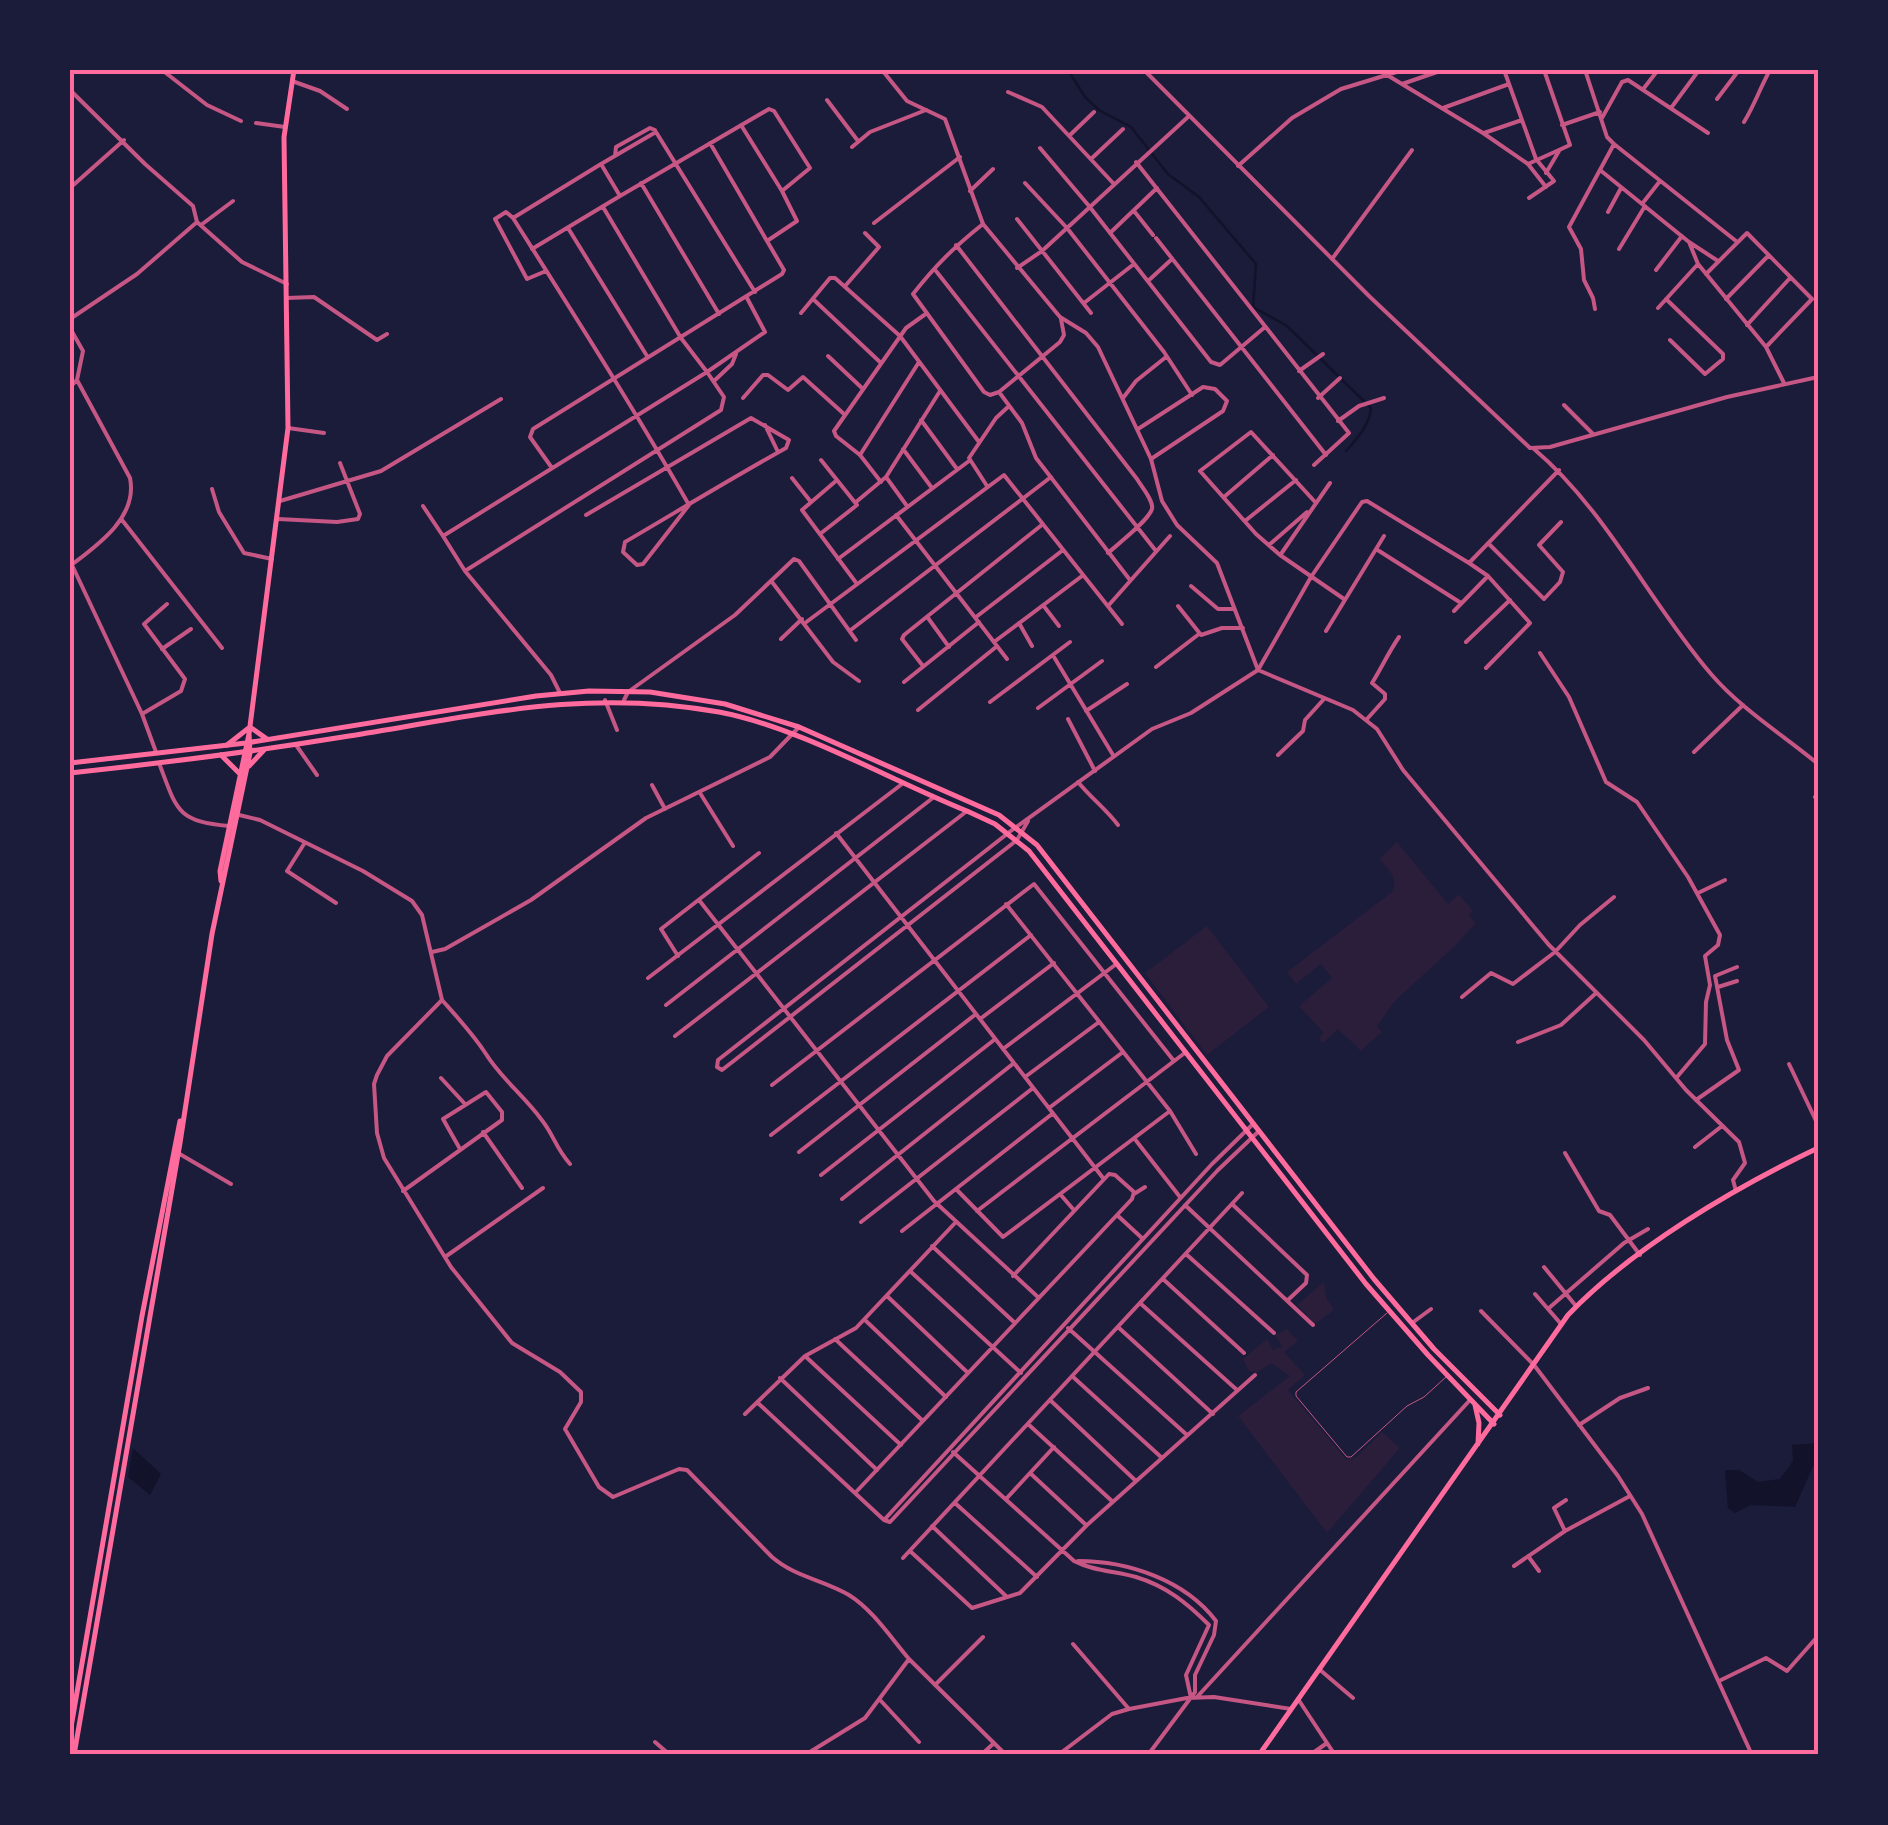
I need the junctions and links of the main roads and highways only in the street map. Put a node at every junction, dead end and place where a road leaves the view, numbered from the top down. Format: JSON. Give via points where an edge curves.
{"nodes":[{"id":1,"x":294,"y":70,"type":"edge"},
{"id":2,"x":462,"y":708,"type":"junction"},
{"id":3,"x":464,"y":716,"type":"junction"},
{"id":4,"x":249,"y":736,"type":"junction"},
{"id":5,"x":267,"y":739,"type":"junction"},
{"id":6,"x":227,"y":745,"type":"junction"},
{"id":7,"x":264,"y":750,"type":"junction"},
{"id":8,"x":247,"y":753,"type":"junction"},
{"id":9,"x":221,"y":755,"type":"junction"},
{"id":10,"x":70,"y":763,"type":"edge"},
{"id":11,"x":243,"y":771,"type":"junction"},
{"id":12,"x":70,"y":773,"type":"edge"},
{"id":13,"x":222,"y":884,"type":"junction"},
{"id":14,"x":1122,"y":954,"type":"junction"},
{"id":15,"x":1115,"y":962,"type":"junction"},
{"id":16,"x":182,"y":1114,"type":"junction"},
{"id":17,"x":1250,"y":1126,"type":"junction"},
{"id":18,"x":1256,"y":1133,"type":"junction"},
{"id":19,"x":1818,"y":1148,"type":"edge"},
{"id":20,"x":1387,"y":1294,"type":"junction"},
{"id":21,"x":1380,"y":1300,"type":"junction"},
{"id":22,"x":1454,"y":1370,"type":"junction"},
{"id":23,"x":1447,"y":1377,"type":"junction"},
{"id":24,"x":1473,"y":1402,"type":"junction"},
{"id":25,"x":1500,"y":1415,"type":"junction"},
{"id":26,"x":1494,"y":1424,"type":"junction"},
{"id":27,"x":1477,"y":1447,"type":"junction"},
{"id":28,"x":70,"y":1733,"type":"edge"},
{"id":29,"x":74,"y":1755,"type":"edge"},
{"id":30,"x":1259,"y":1755,"type":"edge"}],
"edges":[{"from":1,"to":4,"type":"main road","via":[[283,200],[288,428]]},
{"from":2,"to":3,"type":"main road"},
{"from":2,"to":5,"type":"main road"},
{"from":2,"to":14,"type":"main road","via":[[560,693],[650,692],[725,704],[798,727],[999,815],[1037,845]]},
{"from":3,"to":7,"type":"main road"},
{"from":3,"to":15,"type":"main road","via":[[624,700],[723,713],[793,735],[1008,833],[1029,850]]},
{"from":4,"to":5,"type":"main road"},
{"from":4,"to":5,"type":"main road"},
{"from":4,"to":6,"type":"main road"},
{"from":4,"to":6,"type":"main road"},
{"from":4,"to":8,"type":"main road"},
{"from":6,"to":10,"type":"main road"},
{"from":7,"to":8,"type":"main road"},
{"from":7,"to":11,"type":"main road"},
{"from":8,"to":9,"type":"main road"},
{"from":8,"to":11,"type":"main road"},
{"from":9,"to":11,"type":"main road"},
{"from":9,"to":12,"type":"main road"},
{"from":11,"to":13,"type":"main road"},
{"from":11,"to":13,"type":"main road"},
{"from":13,"to":16,"type":"main road"},
{"from":14,"to":15,"type":"main road"},
{"from":14,"to":17,"type":"main road"},
{"from":15,"to":17,"type":"main road"},
{"from":16,"to":28,"type":"main road"},
{"from":16,"to":29,"type":"main road"},
{"from":17,"to":18,"type":"main road"},
{"from":18,"to":20,"type":"main road"},
{"from":18,"to":21,"type":"main road"},
{"from":19,"to":25,"type":"main road","via":[[1736,1190],[1576,1306]]},
{"from":20,"to":21,"type":"main road"},
{"from":20,"to":22,"type":"main road"},
{"from":21,"to":23,"type":"main road"},
{"from":22,"to":23,"type":"main road"},
{"from":22,"to":25,"type":"main road"},
{"from":23,"to":24,"type":"main road"},
{"from":24,"to":26,"type":"main road"},
{"from":24,"to":27,"type":"main road"},
{"from":25,"to":26,"type":"main road"},
{"from":26,"to":27,"type":"main road"},
{"from":27,"to":30,"type":"main road"}]}
